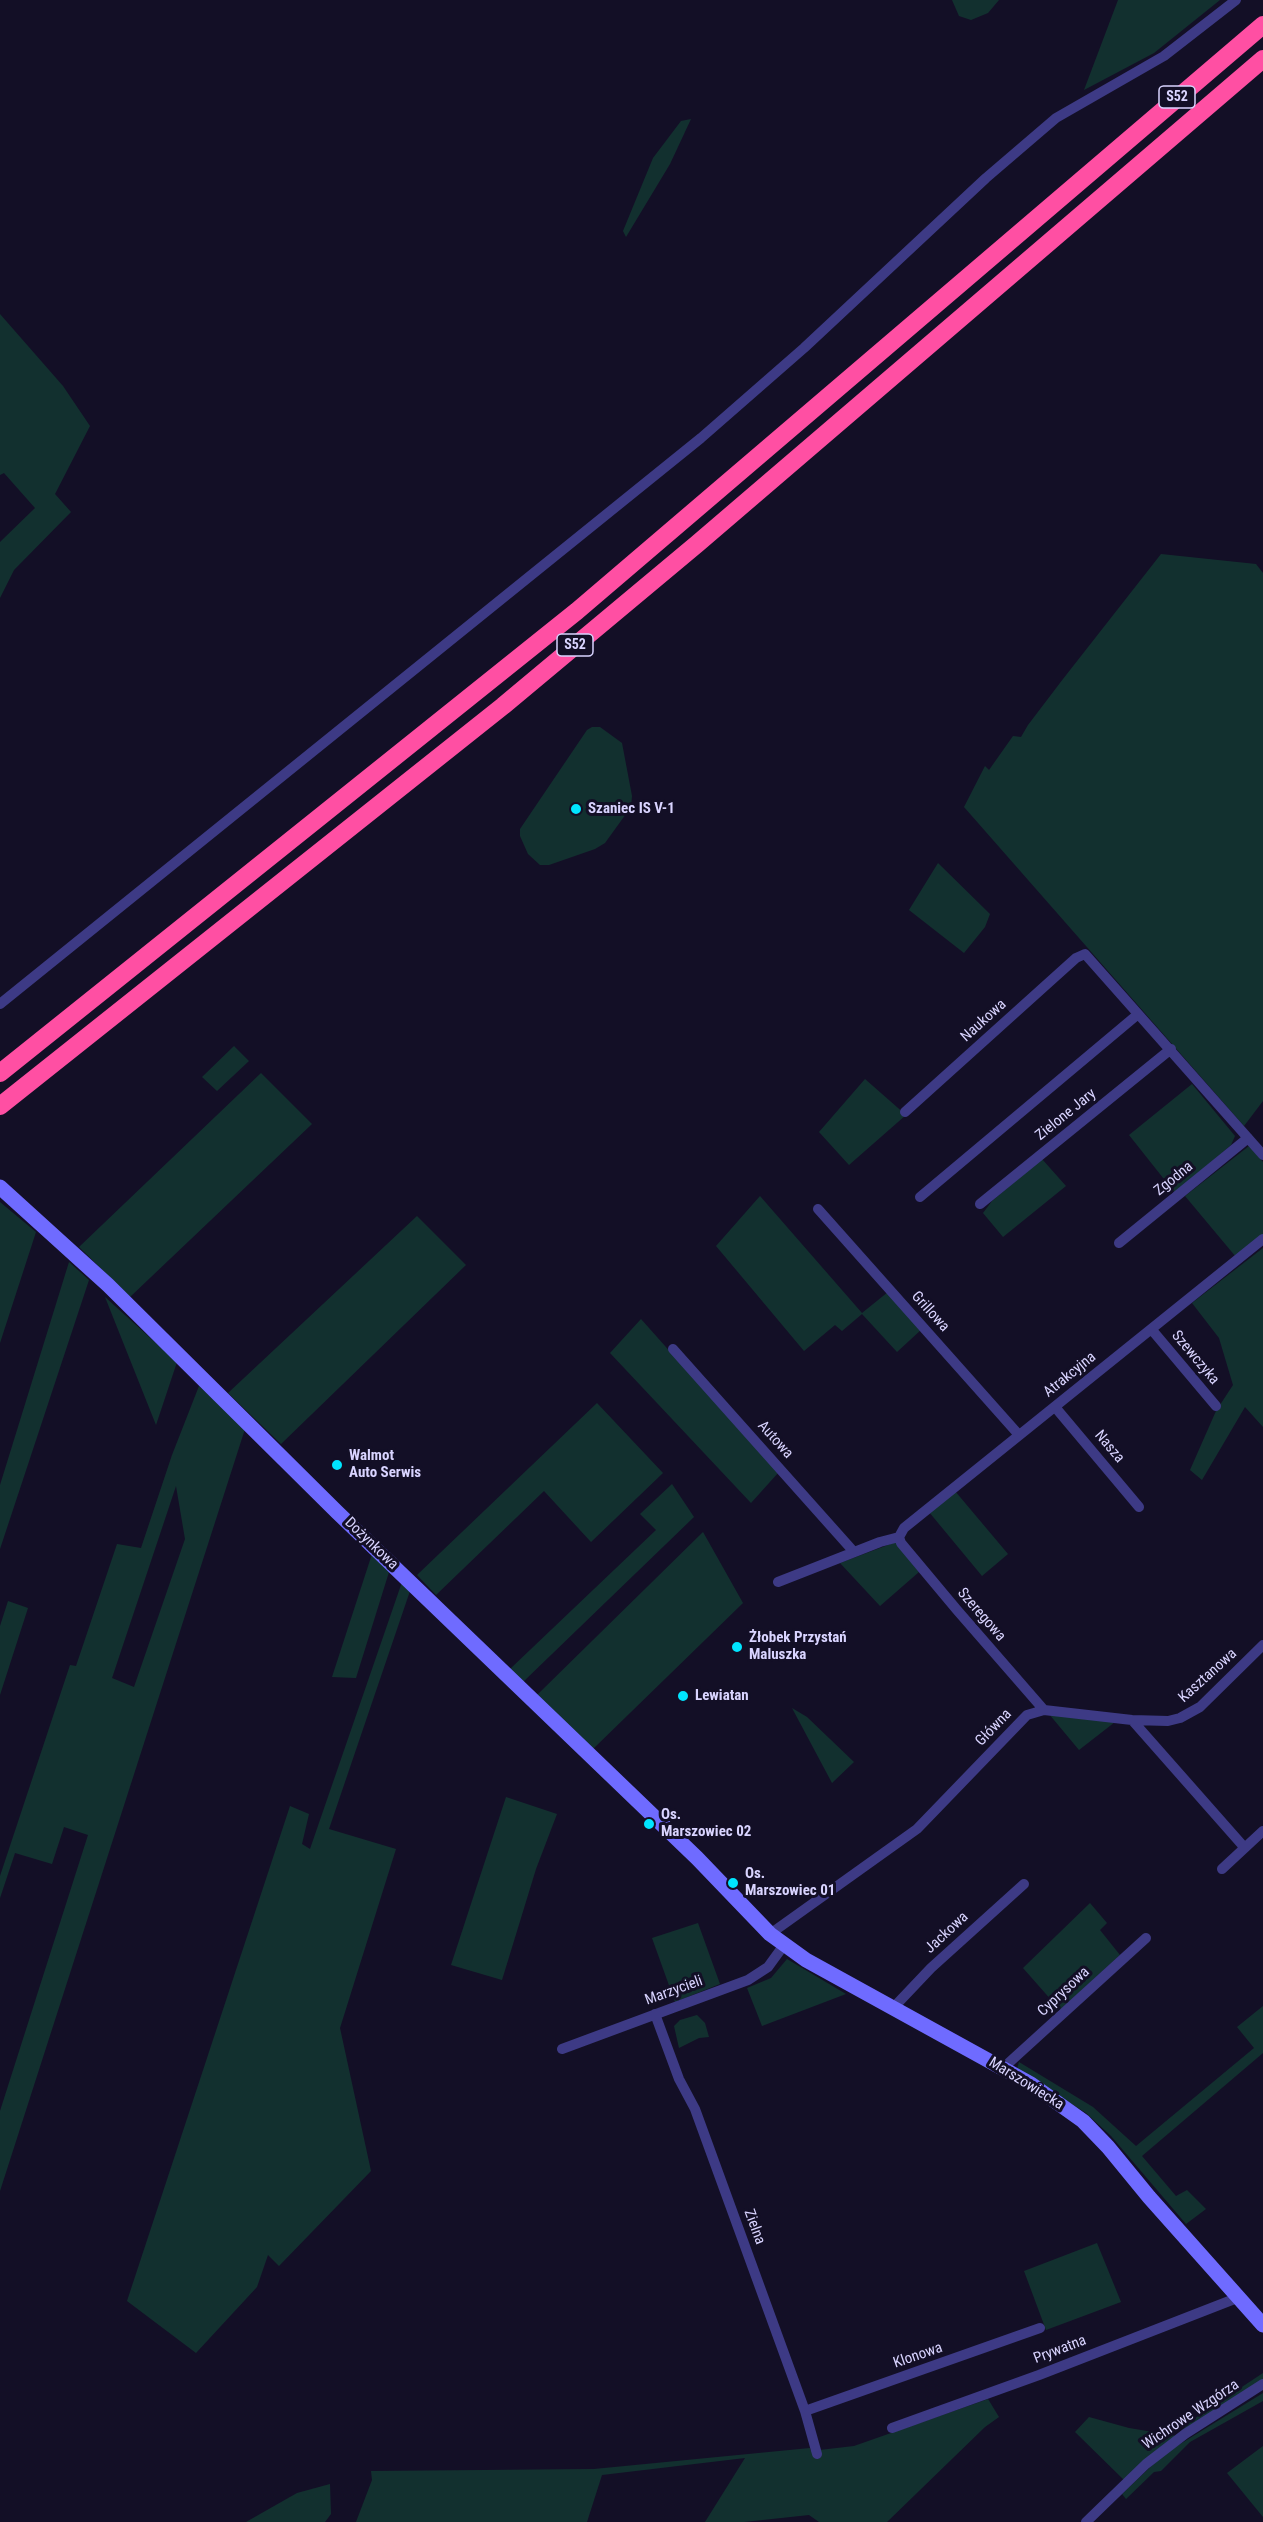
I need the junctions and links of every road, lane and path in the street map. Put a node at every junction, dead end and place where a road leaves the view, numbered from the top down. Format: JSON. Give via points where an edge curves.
{"nodes":[{"id":1,"x":1236,"y":0,"type":"edge"},
{"id":2,"x":1263,"y":25,"type":"edge"},
{"id":3,"x":1263,"y":59,"type":"edge"},
{"id":4,"x":0,"y":1004,"type":"edge"},
{"id":5,"x":1137,"y":1015,"type":"junction"},
{"id":6,"x":1171,"y":1049,"type":"junction"},
{"id":7,"x":0,"y":1073,"type":"edge"},
{"id":8,"x":0,"y":1106,"type":"edge"},
{"id":9,"x":905,"y":1112,"type":"dead end"},
{"id":10,"x":1248,"y":1138,"type":"junction"},
{"id":11,"x":1263,"y":1155,"type":"edge"},
{"id":12,"x":0,"y":1187,"type":"edge"},
{"id":13,"x":920,"y":1197,"type":"dead end"},
{"id":14,"x":980,"y":1204,"type":"dead end"},
{"id":15,"x":818,"y":1209,"type":"dead end"},
{"id":16,"x":1263,"y":1239,"type":"edge"},
{"id":17,"x":1119,"y":1243,"type":"dead end"},
{"id":18,"x":1152,"y":1330,"type":"junction"},
{"id":19,"x":673,"y":1349,"type":"dead end"},
{"id":20,"x":1216,"y":1406,"type":"dead end"},
{"id":21,"x":1055,"y":1407,"type":"junction"},
{"id":22,"x":1019,"y":1435,"type":"junction"},
{"id":23,"x":1139,"y":1507,"type":"dead end"},
{"id":24,"x":899,"y":1537,"type":"junction"},
{"id":25,"x":855,"y":1552,"type":"junction"},
{"id":26,"x":778,"y":1582,"type":"dead end"},
{"id":27,"x":1263,"y":1645,"type":"edge"},
{"id":28,"x":1044,"y":1710,"type":"junction"},
{"id":29,"x":1132,"y":1720,"type":"junction"},
{"id":30,"x":1263,"y":1831,"type":"edge"},
{"id":31,"x":1245,"y":1847,"type":"junction"},
{"id":32,"x":1222,"y":1869,"type":"dead end"},
{"id":33,"x":1024,"y":1884,"type":"dead end"},
{"id":34,"x":740,"y":1903,"type":"joint"},
{"id":35,"x":770,"y":1934,"type":"junction"},
{"id":36,"x":1146,"y":1938,"type":"dead end"},
{"id":37,"x":784,"y":1946,"type":"junction"},
{"id":38,"x":894,"y":2007,"type":"junction"},
{"id":39,"x":655,"y":2014,"type":"junction"},
{"id":40,"x":562,"y":2049,"type":"dead end"},
{"id":41,"x":1002,"y":2069,"type":"junction"},
{"id":42,"x":1237,"y":2298,"type":"junction"},
{"id":43,"x":1263,"y":2325,"type":"edge"},
{"id":44,"x":1040,"y":2328,"type":"dead end"},
{"id":45,"x":1263,"y":2384,"type":"edge"},
{"id":46,"x":806,"y":2411,"type":"junction"},
{"id":47,"x":892,"y":2428,"type":"dead end"},
{"id":48,"x":817,"y":2454,"type":"dead end"},
{"id":49,"x":1086,"y":2522,"type":"edge"}],
"edges":[{"from":1,"to":4,"type":"street","via":[[1164,56],[1056,118],[701,438]]},
{"from":2,"to":7,"type":"highway","number":"S52","via":[[577,611]]},
{"from":3,"to":8,"type":"highway","number":"S52","via":[[503,706]]},
{"from":5,"to":6,"type":"street"},
{"from":5,"to":9,"type":"street","name":"Naukowa","via":[[1085,954]]},
{"from":5,"to":13,"type":"street"},
{"from":6,"to":10,"type":"street"},
{"from":6,"to":14,"type":"street","name":"Zielone Jary"},
{"from":10,"to":11,"type":"street"},
{"from":10,"to":17,"type":"street","name":"Zgodna"},
{"from":12,"to":34,"type":"street","name":"Dożynkowa","via":[[108,1285]]},
{"from":15,"to":22,"type":"street","name":"Grillowa"},
{"from":16,"to":18,"type":"street","name":"Atrakcyjna"},
{"from":18,"to":20,"type":"street","name":"Szewczyka"},
{"from":18,"to":21,"type":"street","name":"Atrakcyjna"},
{"from":19,"to":25,"type":"street","name":"Autowa"},
{"from":21,"to":22,"type":"street","name":"Atrakcyjna"},
{"from":21,"to":23,"type":"street","name":"Nasza"},
{"from":22,"to":24,"type":"street","name":"Atrakcyjna","via":[[904,1528]]},
{"from":24,"to":25,"type":"street"},
{"from":24,"to":28,"type":"street","name":"Szeregowa"},
{"from":25,"to":26,"type":"street"},
{"from":27,"to":29,"type":"street","name":"Kasztanowa","via":[[1190,1714],[1168,1721]]},
{"from":28,"to":29,"type":"street"},
{"from":28,"to":35,"type":"street","name":"Główna","via":[[1027,1715],[917,1829]]},
{"from":29,"to":31,"type":"street"},
{"from":30,"to":31,"type":"street"},
{"from":31,"to":32,"type":"street"},
{"from":33,"to":38,"type":"street","name":"Jackowa"},
{"from":34,"to":35,"type":"street","name":"Marszowiecka"},
{"from":35,"to":37,"type":"street","name":"Marszowiecka"},
{"from":36,"to":41,"type":"street","name":"Cyprysowa"},
{"from":37,"to":38,"type":"street","name":"Marszowiecka"},
{"from":37,"to":39,"type":"street","name":"Marzycieli","via":[[768,1967],[748,1980]]},
{"from":38,"to":41,"type":"street","name":"Marszowiecka"},
{"from":39,"to":40,"type":"street","name":"Marzycieli"},
{"from":39,"to":46,"type":"street","name":"Zielna","via":[[679,2079],[695,2109]]},
{"from":41,"to":42,"type":"street","name":"Marszowiecka","via":[[1031,2084],[1083,2121]]},
{"from":42,"to":43,"type":"street","name":"Marszowiecka"},
{"from":42,"to":47,"type":"street","name":"Prywatna"},
{"from":44,"to":46,"type":"street","name":"Klonowa"},
{"from":45,"to":49,"type":"street","name":"Wichrowe Wzgórza","via":[[1146,2464]]},
{"from":46,"to":48,"type":"street","name":"Zielna"}]}
